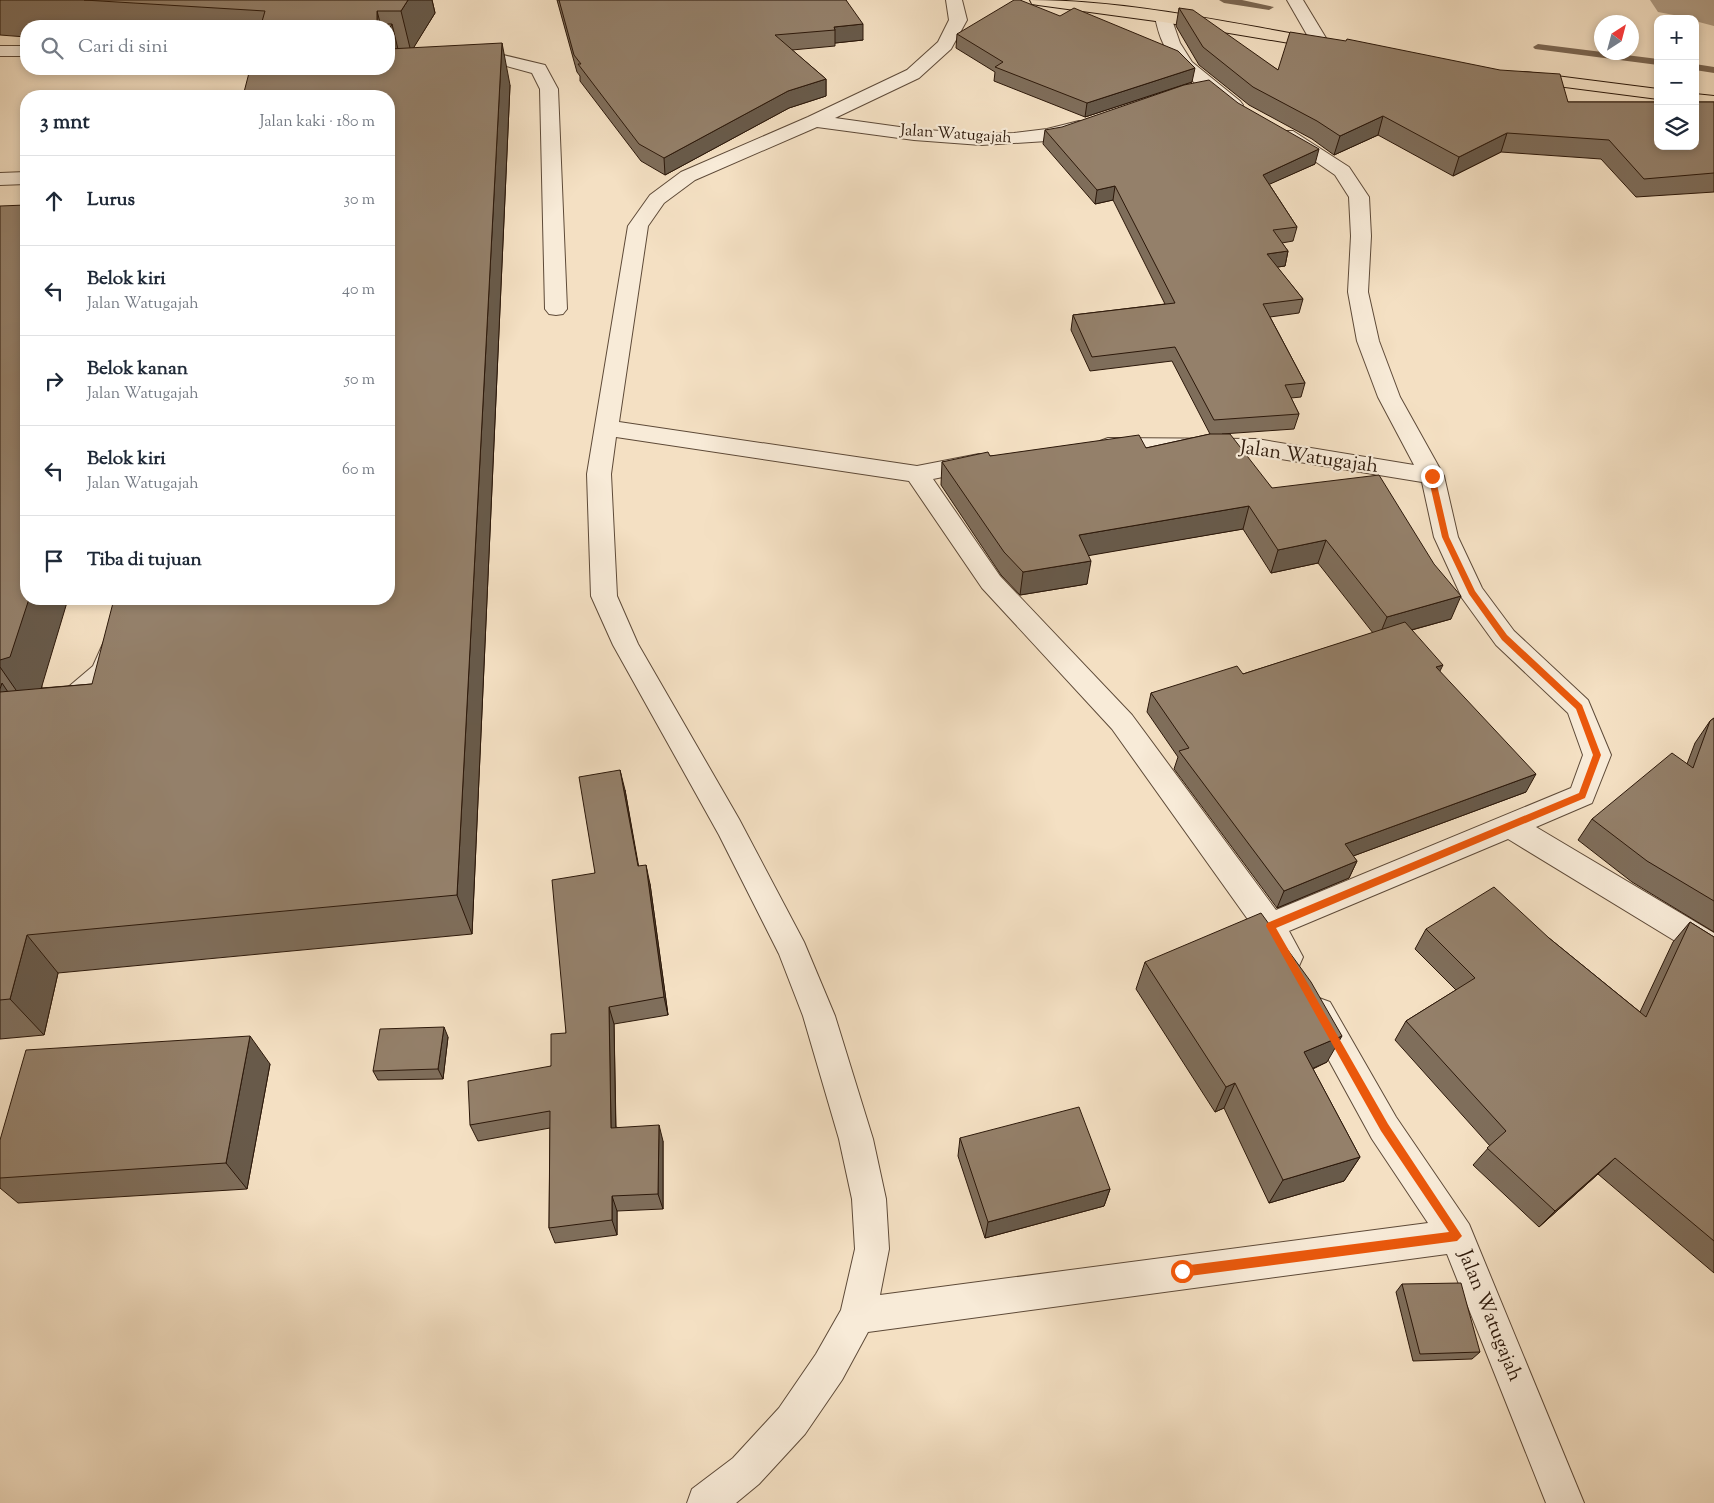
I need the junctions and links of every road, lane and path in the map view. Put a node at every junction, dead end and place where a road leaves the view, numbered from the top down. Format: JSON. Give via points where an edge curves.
{"nodes":[{"id":1,"x":954,"y":0,"type":"edge"},
{"id":2,"x":1038,"y":0,"type":"edge"},
{"id":3,"x":1295,"y":0,"type":"edge"},
{"id":4,"x":1163,"y":17,"type":"junction"},
{"id":5,"x":1320,"y":43,"type":"junction"},
{"id":6,"x":1339,"y":47,"type":"edge"},
{"id":7,"x":0,"y":51,"type":"edge"},
{"id":8,"x":20,"y":51,"type":"edge"},
{"id":9,"x":453,"y":59,"type":"edge"},
{"id":10,"x":1512,"y":76,"type":"edge"},
{"id":11,"x":1209,"y":86,"type":"junction"},
{"id":12,"x":1184,"y":91,"type":"edge"},
{"id":13,"x":1654,"y":94,"type":"edge"},
{"id":14,"x":1699,"y":99,"type":"edge"},
{"id":15,"x":1714,"y":101,"type":"edge"},
{"id":16,"x":815,"y":122,"type":"junction"},
{"id":17,"x":1093,"y":122,"type":"edge"},
{"id":18,"x":20,"y":178,"type":"edge"},
{"id":19,"x":0,"y":179,"type":"edge"},
{"id":20,"x":556,"y":308,"type":"dead end"},
{"id":21,"x":607,"y":428,"type":"junction"},
{"id":22,"x":1087,"y":447,"type":"edge"},
{"id":23,"x":996,"y":459,"type":"edge"},
{"id":24,"x":917,"y":474,"type":"junction"},
{"id":25,"x":1432,"y":476,"type":"junction"},
{"id":26,"x":133,"y":605,"type":"edge"},
{"id":27,"x":0,"y":716,"type":"edge"},
{"id":28,"x":1509,"y":825,"type":"junction"},
{"id":29,"x":1270,"y":926,"type":"junction"},
{"id":30,"x":1714,"y":949,"type":"edge"},
{"id":31,"x":1457,"y":1236,"type":"junction"},
{"id":32,"x":858,"y":1316,"type":"junction"},
{"id":33,"x":706,"y":1503,"type":"edge"},
{"id":34,"x":1564,"y":1503,"type":"edge"}],
"edges":[{"from":1,"to":16,"type":"street","via":[[958,20],[945,46],[913,74]]},
{"from":2,"to":4,"type":"main road"},
{"from":3,"to":5,"type":"street"},
{"from":4,"to":5,"type":"main road"},
{"from":4,"to":11,"type":"street","via":[[1176,51],[1186,66]]},
{"from":5,"to":6,"type":"main road"},
{"from":7,"to":8,"type":"street"},
{"from":9,"to":20,"type":"street","via":[[499,58],[539,69],[549,89]]},
{"from":10,"to":13,"type":"main road"},
{"from":11,"to":12,"type":"street"},
{"from":11,"to":25,"type":"street","via":[[1342,171],[1359,197],[1358,292],[1368,341],[1389,398]]},
{"from":14,"to":15,"type":"main road"},
{"from":16,"to":17,"type":"street","name":"Jalan Watugajah","via":[[950,138],[1012,140],[1053,135]]},
{"from":16,"to":21,"type":"street","via":[[688,176],[657,199],[638,226]]},
{"from":18,"to":19,"type":"street"},
{"from":21,"to":24,"type":"street"},
{"from":21,"to":32,"type":"street","via":[[599,474],[604,596],[626,645],[729,828],[788,942],[819,1016],[856,1139],[869,1199],[872,1249]]},
{"from":22,"to":25,"type":"street","name":"Jalan Watugajah","via":[[1257,447]]},
{"from":23,"to":24,"type":"street"},
{"from":24,"to":29,"type":"street","name":"Jalan Watugajah","via":[[991,582],[1122,722]]},
{"from":25,"to":28,"type":"street","via":[[1446,537],[1472,592],[1505,638],[1579,707],[1597,755],[1582,795]]},
{"from":26,"to":27,"type":"street","via":[[103,672],[69,700],[25,715]]},
{"from":28,"to":29,"type":"street"},
{"from":28,"to":30,"type":"street"},
{"from":29,"to":31,"type":"street","name":"Jalan Watugajah","via":[[1384,1128]]},
{"from":31,"to":32,"type":"street"},
{"from":31,"to":34,"type":"street","name":"Jalan Watugajah"},
{"from":32,"to":33,"type":"street","via":[[829,1367],[792,1421],[746,1471]]}]}
